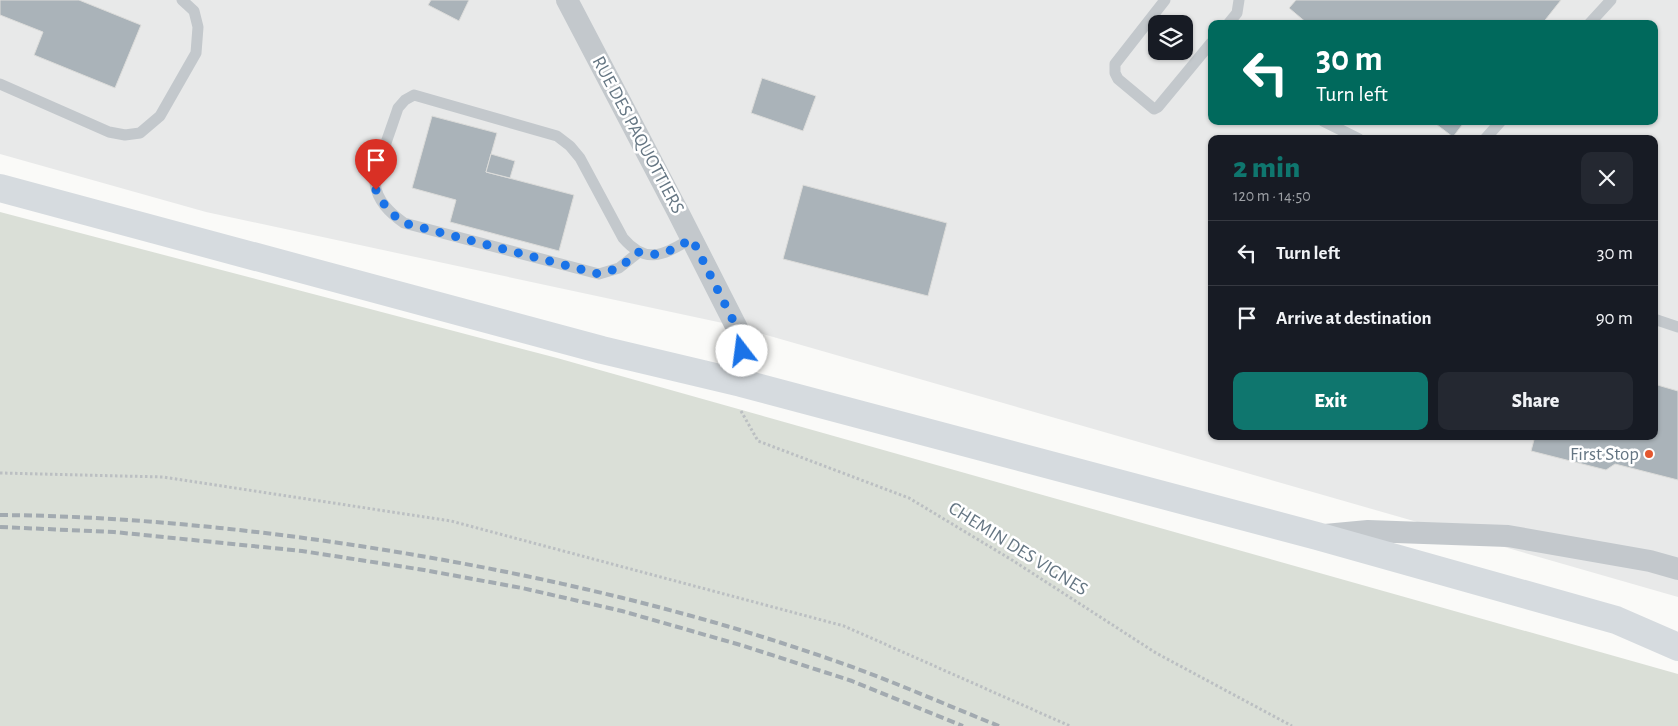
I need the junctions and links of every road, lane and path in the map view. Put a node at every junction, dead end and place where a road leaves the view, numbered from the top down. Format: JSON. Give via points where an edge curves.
{"nodes":[{"id":1,"x":182,"y":0,"type":"edge"},
{"id":2,"x":566,"y":0,"type":"edge"},
{"id":3,"x":1164,"y":0,"type":"edge"},
{"id":4,"x":1239,"y":0,"type":"edge"},
{"id":5,"x":1611,"y":0,"type":"edge"},
{"id":6,"x":1231,"y":20,"type":"edge"},
{"id":7,"x":1593,"y":20,"type":"edge"},
{"id":8,"x":1208,"y":47,"type":"edge"},
{"id":9,"x":0,"y":84,"type":"edge"},
{"id":10,"x":1331,"y":125,"type":"edge"},
{"id":11,"x":1497,"y":125,"type":"edge"},
{"id":12,"x":1351,"y":135,"type":"edge"},
{"id":13,"x":1489,"y":135,"type":"edge"},
{"id":14,"x":0,"y":188,"type":"edge"},
{"id":15,"x":692,"y":239,"type":"junction"},
{"id":16,"x":639,"y":252,"type":"junction"},
{"id":17,"x":1658,"y":320,"type":"edge"},
{"id":18,"x":1678,"y":327,"type":"edge"},
{"id":19,"x":741,"y":383,"type":"junction"},
{"id":20,"x":740,"y":410,"type":"dead end"},
{"id":21,"x":0,"y":473,"type":"edge"},
{"id":22,"x":1317,"y":536,"type":"junction"},
{"id":23,"x":1678,"y":569,"type":"edge"},
{"id":24,"x":1616,"y":620,"type":"junction"},
{"id":25,"x":1678,"y":631,"type":"edge"},
{"id":26,"x":1678,"y":647,"type":"edge"},
{"id":27,"x":1070,"y":726,"type":"edge"},
{"id":28,"x":1292,"y":726,"type":"edge"}],
"edges":[{"from":1,"to":9,"type":"lane","via":[[194,11],[198,27],[196,52],[160,116],[140,133],[109,132]]},
{"from":2,"to":15,"type":"street","name":"RUE DES PAQUOTTIERS"},
{"from":3,"to":8,"type":"lane","via":[[1115,64],[1118,79],[1154,109]]},
{"from":4,"to":6,"type":"lane"},
{"from":5,"to":7,"type":"lane"},
{"from":10,"to":12,"type":"lane"},
{"from":11,"to":13,"type":"lane"},
{"from":14,"to":19,"type":"main road","via":[[602,350]]},
{"from":15,"to":16,"type":"lane","via":[[666,253],[647,255]]},
{"from":15,"to":19,"type":"street","name":"RUE DES PAQUOTTIERS","via":[[741,336],[744,366]]},
{"from":16,"to":16,"type":"lane","via":[[622,238],[580,158],[557,136],[414,95],[398,108],[374,180],[382,202],[404,223],[599,274],[619,268]]},
{"from":17,"to":18,"type":"lane"},
{"from":19,"to":22,"type":"main road"},
{"from":20,"to":28,"type":"path","name":"CHEMIN DES VIGNES","via":[[758,440],[909,498],[1156,653]]},
{"from":21,"to":27,"type":"path","via":[[163,477],[451,521],[844,626]]},
{"from":22,"to":23,"type":"street","via":[[1368,531],[1508,536]]},
{"from":22,"to":24,"type":"main road"},
{"from":24,"to":25,"type":"main road"},
{"from":24,"to":26,"type":"main road"}]}
